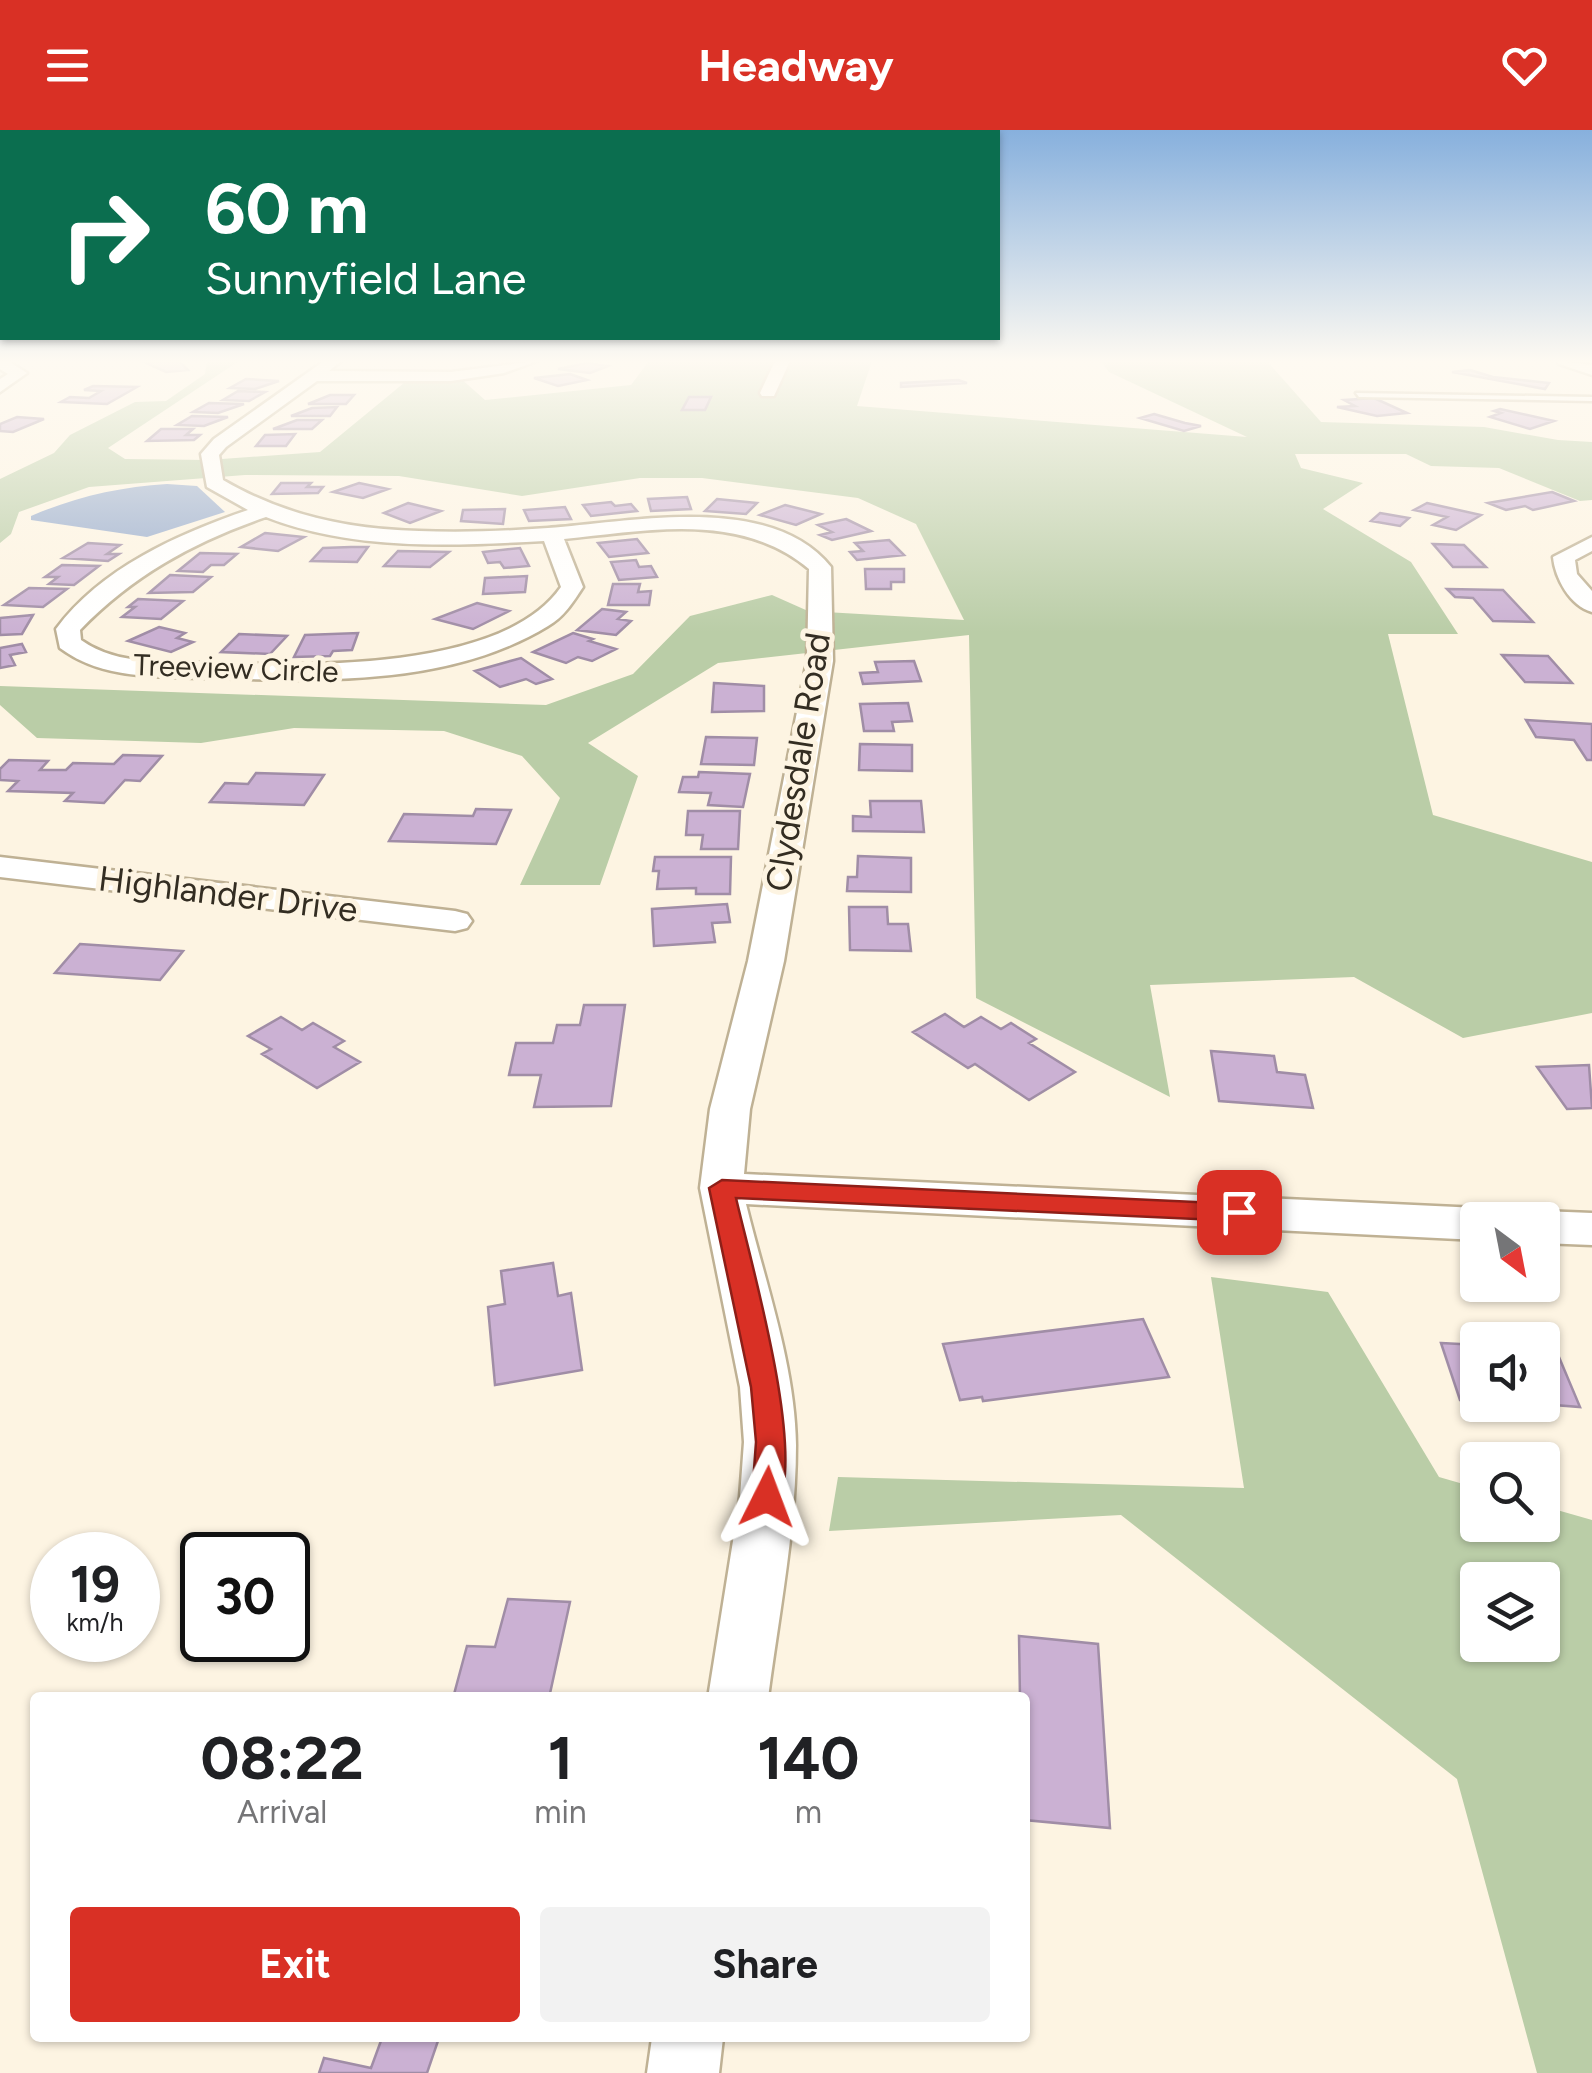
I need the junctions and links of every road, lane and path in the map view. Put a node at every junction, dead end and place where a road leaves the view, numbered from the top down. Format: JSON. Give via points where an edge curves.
{"nodes":[{"id":1,"x":213,"y":452,"type":"edge"},
{"id":2,"x":258,"y":510,"type":"junction"},
{"id":3,"x":552,"y":534,"type":"junction"},
{"id":4,"x":1592,"y":543,"type":"edge"},
{"id":5,"x":1592,"y":605,"type":"edge"},
{"id":6,"x":0,"y":867,"type":"edge"},
{"id":7,"x":455,"y":921,"type":"dead end"},
{"id":8,"x":722,"y":1188,"type":"junction"},
{"id":9,"x":1460,"y":1223,"type":"edge"},
{"id":10,"x":1560,"y":1228,"type":"edge"},
{"id":11,"x":1592,"y":1229,"type":"edge"},
{"id":12,"x":739,"y":1692,"type":"edge"},
{"id":13,"x":687,"y":2042,"type":"edge"},
{"id":14,"x":683,"y":2073,"type":"edge"}],
"edges":[{"from":1,"to":2,"type":"street","name":"Clydesdale Road","via":[[214,483]]},
{"from":2,"to":3,"type":"street","name":"Clydesdale Road","via":[[286,520],[431,537]]},
{"from":2,"to":3,"type":"street","name":"Treeview Circle","via":[[154,556],[100,594],[68,629],[69,643],[104,662],[152,668],[328,674],[428,662],[475,650],[556,611],[572,587]]},
{"from":3,"to":8,"type":"street","name":"Clydesdale Road","via":[[624,525],[728,527],[780,539],[820,566],[820,661],[766,961],[730,1108]]},
{"from":4,"to":5,"type":"street","via":[[1564,557],[1566,575]]},
{"from":6,"to":7,"type":"street","name":"Highlander Drive"},
{"from":8,"to":9,"type":"street"},
{"from":8,"to":12,"type":"street","name":"Clydesdale Road","via":[[765,1387],[770,1442]]},
{"from":10,"to":11,"type":"street"},
{"from":13,"to":14,"type":"street"}]}
